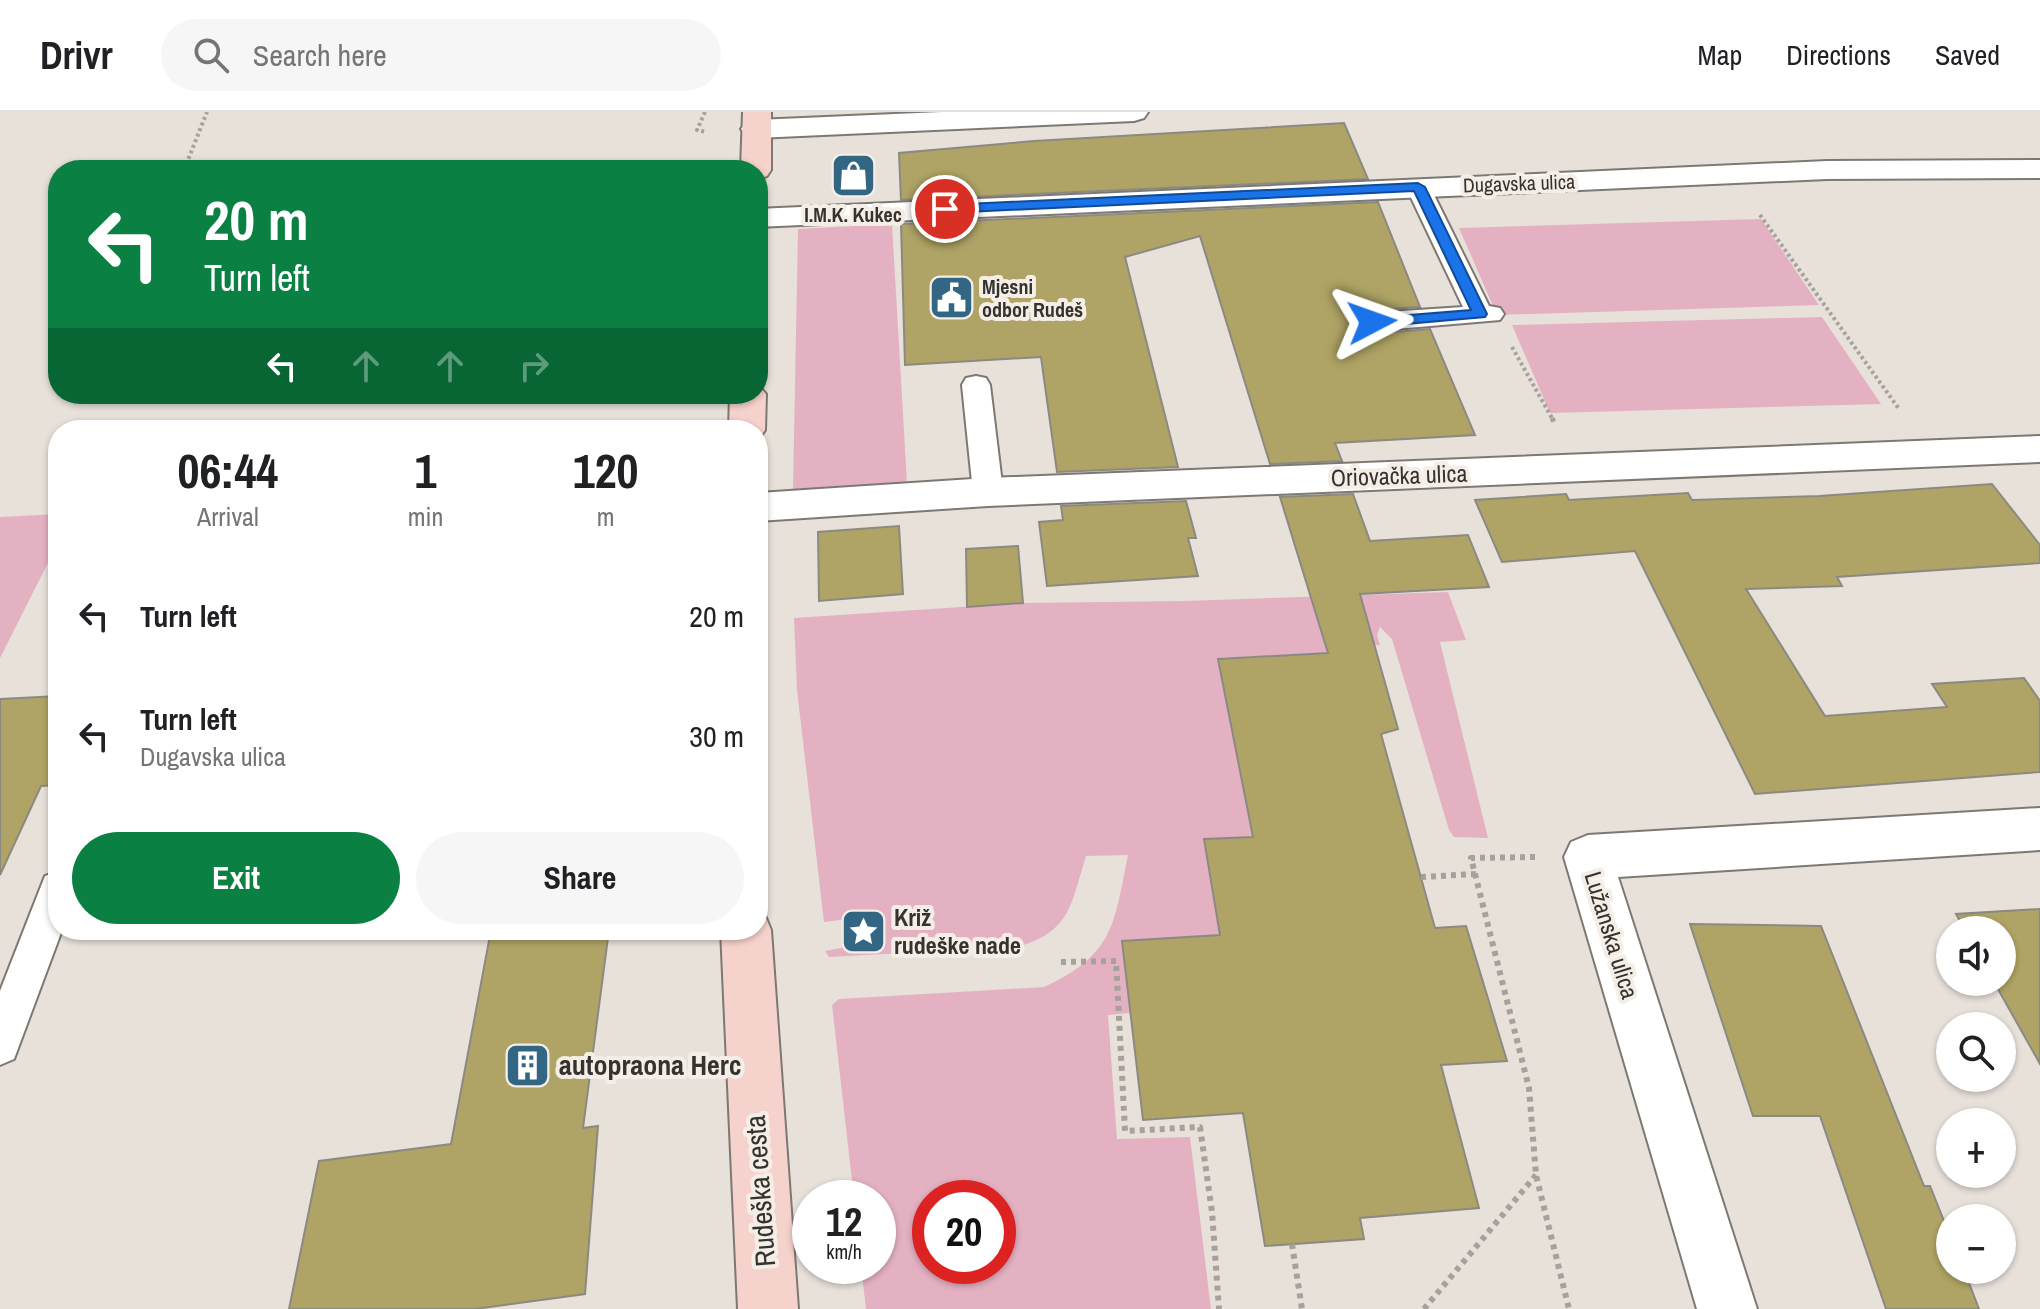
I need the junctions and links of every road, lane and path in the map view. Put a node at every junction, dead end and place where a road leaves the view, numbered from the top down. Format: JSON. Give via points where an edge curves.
{"nodes":[{"id":1,"x":207,"y":112,"type":"edge"},
{"id":2,"x":1134,"y":112,"type":"edge"},
{"id":3,"x":756,"y":121,"type":"edge"},
{"id":4,"x":188,"y":160,"type":"edge"},
{"id":5,"x":756,"y":160,"type":"edge"},
{"id":6,"x":2040,"y":169,"type":"edge"},
{"id":7,"x":1418,"y":187,"type":"junction"},
{"id":8,"x":1751,"y":208,"type":"dead end"},
{"id":9,"x":768,"y":218,"type":"edge"},
{"id":10,"x":1486,"y":314,"type":"junction"},
{"id":11,"x":1372,"y":322,"type":"dead end"},
{"id":12,"x":976,"y":385,"type":"dead end"},
{"id":13,"x":2040,"y":449,"type":"edge"},
{"id":14,"x":1924,"y":453,"type":"junction"},
{"id":15,"x":1595,"y":467,"type":"junction"},
{"id":16,"x":988,"y":492,"type":"junction"},
{"id":17,"x":768,"y":506,"type":"edge"},
{"id":18,"x":2040,"y":829,"type":"edge"},
{"id":19,"x":1588,"y":857,"type":"junction"},
{"id":20,"x":1476,"y":874,"type":"junction"},
{"id":21,"x":1421,"y":877,"type":"dead end"},
{"id":22,"x":48,"y":915,"type":"edge"},
{"id":23,"x":747,"y":940,"type":"edge"},
{"id":24,"x":1061,"y":962,"type":"dead end"},
{"id":25,"x":0,"y":1045,"type":"edge"},
{"id":26,"x":1536,"y":1175,"type":"junction"},
{"id":27,"x":1292,"y":1244,"type":"dead end"},
{"id":28,"x":768,"y":1309,"type":"edge"},
{"id":29,"x":1219,"y":1309,"type":"edge"},
{"id":30,"x":1302,"y":1309,"type":"edge"},
{"id":31,"x":1424,"y":1309,"type":"edge"},
{"id":32,"x":1569,"y":1309,"type":"edge"},
{"id":33,"x":1727,"y":1309,"type":"edge"}],
"edges":[{"from":1,"to":4,"type":"path"},
{"from":2,"to":3,"type":"street"},
{"from":3,"to":5,"type":"street"},
{"from":6,"to":7,"type":"street","name":"Dugavska ulica","via":[[1827,170]]},
{"from":7,"to":9,"type":"street","name":"Dugavska ulica"},
{"from":7,"to":10,"type":"lane"},
{"from":8,"to":14,"type":"path","via":[[1834,317]]},
{"from":10,"to":11,"type":"lane"},
{"from":10,"to":15,"type":"path","via":[[1561,434],[1588,448]]},
{"from":12,"to":16,"type":"lane"},
{"from":13,"to":14,"type":"street","name":"Oriovačka ulica"},
{"from":14,"to":15,"type":"street","name":"Oriovačka ulica"},
{"from":15,"to":16,"type":"street","name":"Oriovačka ulica"},
{"from":16,"to":17,"type":"street","name":"Oriovačka ulica"},
{"from":18,"to":19,"type":"street","name":"Lužanska ulica"},
{"from":19,"to":20,"type":"path","via":[[1471,858]]},
{"from":19,"to":33,"type":"street","name":"Lužanska ulica"},
{"from":20,"to":21,"type":"path"},
{"from":20,"to":26,"type":"path","via":[[1529,1088]]},
{"from":22,"to":25,"type":"lane"},
{"from":23,"to":28,"type":"street","name":"Rudeška cesta"},
{"from":24,"to":29,"type":"path","via":[[1116,961],[1125,1131],[1200,1127]]},
{"from":26,"to":31,"type":"path"},
{"from":26,"to":32,"type":"path"},
{"from":27,"to":30,"type":"path"}]}
